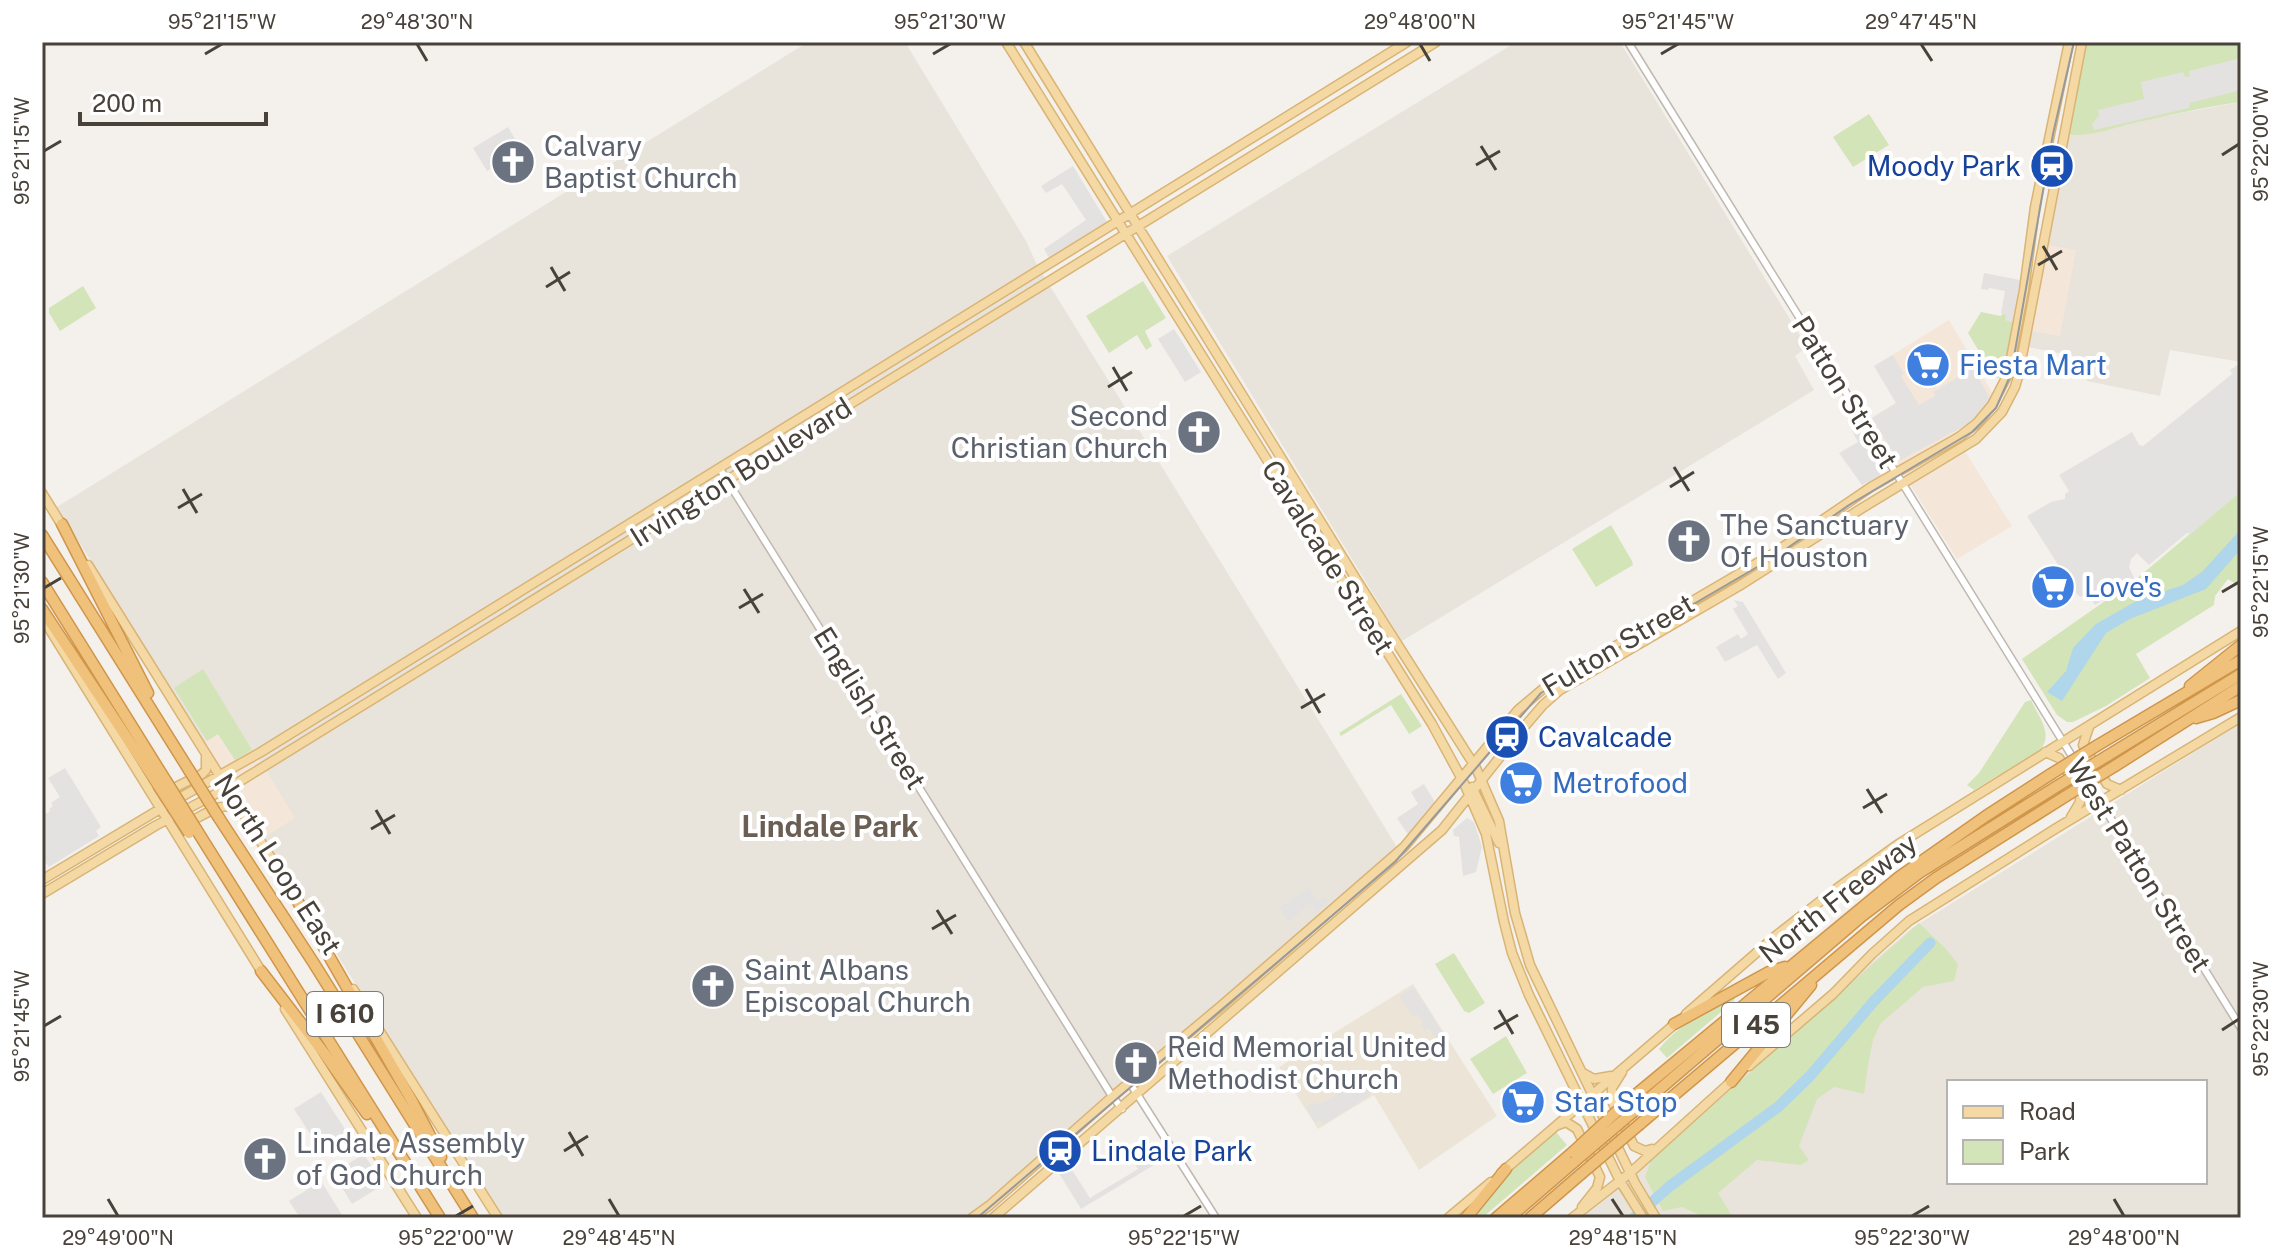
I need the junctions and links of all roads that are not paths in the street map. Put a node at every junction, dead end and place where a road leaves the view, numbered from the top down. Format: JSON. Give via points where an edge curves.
{"nodes":[{"id":1,"x":1006,"y":42,"type":"edge"},
{"id":2,"x":1024,"y":42,"type":"edge"},
{"id":3,"x":1407,"y":42,"type":"edge"},
{"id":4,"x":1436,"y":42,"type":"edge"},
{"id":5,"x":1628,"y":42,"type":"edge"},
{"id":6,"x":2069,"y":42,"type":"edge"},
{"id":7,"x":2082,"y":42,"type":"edge"},
{"id":8,"x":1344,"y":81,"type":"junction"},
{"id":9,"x":1352,"y":94,"type":"junction"},
{"id":10,"x":1191,"y":176,"type":"junction"},
{"id":11,"x":1199,"y":189,"type":"junction"},
{"id":12,"x":1131,"y":215,"type":"junction"},
{"id":13,"x":1120,"y":222,"type":"junction"},
{"id":14,"x":1138,"y":226,"type":"junction"},
{"id":15,"x":1127,"y":233,"type":"junction"},
{"id":16,"x":720,"y":469,"type":"junction"},
{"id":17,"x":1895,"y":473,"type":"junction"},
{"id":18,"x":727,"y":480,"type":"junction"},
{"id":19,"x":1903,"y":485,"type":"junction"},
{"id":20,"x":42,"y":493,"type":"edge"},
{"id":21,"x":62,"y":524,"type":"junction"},
{"id":22,"x":42,"y":535,"type":"edge"},
{"id":23,"x":42,"y":582,"type":"edge"},
{"id":24,"x":42,"y":609,"type":"edge"},
{"id":25,"x":42,"y":617,"type":"edge"},
{"id":26,"x":2241,"y":631,"type":"edge"},
{"id":27,"x":2241,"y":645,"type":"edge"},
{"id":28,"x":2241,"y":660,"type":"edge"},
{"id":29,"x":2241,"y":674,"type":"edge"},
{"id":30,"x":2241,"y":686,"type":"edge"},
{"id":31,"x":2178,"y":697,"type":"junction"},
{"id":32,"x":2241,"y":700,"type":"edge"},
{"id":33,"x":2241,"y":717,"type":"edge"},
{"id":34,"x":2182,"y":722,"type":"junction"},
{"id":35,"x":2089,"y":726,"type":"junction"},
{"id":36,"x":2063,"y":741,"type":"junction"},
{"id":37,"x":2045,"y":752,"type":"junction"},
{"id":38,"x":205,"y":753,"type":"junction"},
{"id":39,"x":180,"y":755,"type":"junction"},
{"id":40,"x":1472,"y":763,"type":"junction"},
{"id":41,"x":220,"y":777,"type":"junction"},
{"id":42,"x":1462,"y":778,"type":"junction"},
{"id":43,"x":1482,"y":780,"type":"junction"},
{"id":44,"x":162,"y":783,"type":"junction"},
{"id":45,"x":145,"y":784,"type":"junction"},
{"id":46,"x":227,"y":788,"type":"junction"},
{"id":47,"x":2121,"y":790,"type":"junction"},
{"id":48,"x":1472,"y":793,"type":"junction"},
{"id":49,"x":2102,"y":802,"type":"junction"},
{"id":50,"x":160,"y":809,"type":"junction"},
{"id":51,"x":241,"y":810,"type":"junction"},
{"id":52,"x":166,"y":820,"type":"junction"},
{"id":53,"x":2068,"y":821,"type":"junction"},
{"id":54,"x":188,"y":834,"type":"junction"},
{"id":55,"x":1506,"y":863,"type":"junction"},
{"id":56,"x":42,"y":880,"type":"edge"},
{"id":57,"x":42,"y":894,"type":"edge"},
{"id":58,"x":298,"y":902,"type":"junction"},
{"id":59,"x":1831,"y":961,"type":"junction"},
{"id":60,"x":1790,"y":965,"type":"junction"},
{"id":61,"x":261,"y":971,"type":"junction"},
{"id":62,"x":1674,"y":1024,"type":"junction"},
{"id":63,"x":2241,"y":1028,"type":"edge"},
{"id":64,"x":1624,"y":1068,"type":"junction"},
{"id":65,"x":1583,"y":1073,"type":"junction"},
{"id":66,"x":1616,"y":1075,"type":"junction"},
{"id":67,"x":1731,"y":1082,"type":"junction"},
{"id":68,"x":1130,"y":1083,"type":"junction"},
{"id":69,"x":1138,"y":1093,"type":"junction"},
{"id":70,"x":1592,"y":1093,"type":"junction"},
{"id":71,"x":1112,"y":1097,"type":"junction"},
{"id":72,"x":1582,"y":1103,"type":"junction"},
{"id":73,"x":1122,"y":1109,"type":"junction"},
{"id":74,"x":1555,"y":1127,"type":"junction"},
{"id":75,"x":1660,"y":1145,"type":"junction"},
{"id":76,"x":1574,"y":1157,"type":"junction"},
{"id":77,"x":1506,"y":1169,"type":"junction"},
{"id":78,"x":1630,"y":1173,"type":"junction"},
{"id":79,"x":1620,"y":1181,"type":"junction"},
{"id":80,"x":471,"y":1215,"type":"edge"},
{"id":81,"x":438,"y":1216,"type":"edge"},
{"id":82,"x":1575,"y":1216,"type":"edge"},
{"id":83,"x":417,"y":1218,"type":"edge"},
{"id":84,"x":498,"y":1218,"type":"edge"},
{"id":85,"x":972,"y":1218,"type":"edge"},
{"id":86,"x":993,"y":1218,"type":"edge"},
{"id":87,"x":1216,"y":1218,"type":"edge"},
{"id":88,"x":1448,"y":1218,"type":"edge"},
{"id":89,"x":1466,"y":1218,"type":"edge"},
{"id":90,"x":1496,"y":1218,"type":"edge"},
{"id":91,"x":1509,"y":1218,"type":"edge"},
{"id":92,"x":1530,"y":1218,"type":"edge"},
{"id":93,"x":1643,"y":1218,"type":"edge"},
{"id":94,"x":1656,"y":1218,"type":"edge"}],
"edges":[{"from":1,"to":13,"type":"main road","name":"Cavalcade Street"},
{"from":2,"to":12,"type":"main road","name":"Cavalcade Street"},
{"from":3,"to":8,"type":"main road","name":"Irvington Boulevard"},
{"from":4,"to":9,"type":"main road","name":"Irvington Boulevard"},
{"from":5,"to":17,"type":"street","name":"Patton Street"},
{"from":6,"to":17,"type":"main road","name":"Fulton Street","via":[[2008,374],[1977,423]]},
{"from":7,"to":19,"type":"main road","name":"Fulton Street","via":[[2015,387],[1994,423],[1976,439]]},
{"from":8,"to":9,"type":"main road"},
{"from":8,"to":10,"type":"main road","name":"Irvington Boulevard"},
{"from":9,"to":11,"type":"main road","name":"Irvington Boulevard"},
{"from":10,"to":11,"type":"main road"},
{"from":10,"to":12,"type":"main road","name":"Irvington Boulevard"},
{"from":11,"to":14,"type":"main road","name":"Irvington Boulevard"},
{"from":12,"to":13,"type":"main road","name":"Irvington Boulevard"},
{"from":12,"to":14,"type":"main road","name":"Cavalcade Street"},
{"from":13,"to":15,"type":"main road","name":"Cavalcade Street"},
{"from":13,"to":16,"type":"main road","name":"Irvington Boulevard"},
{"from":14,"to":15,"type":"main road","name":"Irvington Boulevard"},
{"from":14,"to":40,"type":"main road","name":"Cavalcade Street"},
{"from":15,"to":18,"type":"main road","name":"Irvington Boulevard"},
{"from":15,"to":42,"type":"main road","name":"Cavalcade Street"},
{"from":16,"to":18,"type":"street","name":"English Street"},
{"from":16,"to":41,"type":"main road","name":"Irvington Boulevard"},
{"from":17,"to":19,"type":"street","name":"Patton Street"},
{"from":17,"to":40,"type":"main road","name":"Fulton Street","via":[[1771,555],[1544,688]]},
{"from":18,"to":46,"type":"main road","name":"Irvington Boulevard"},
{"from":18,"to":71,"type":"street","name":"English Street"},
{"from":19,"to":36,"type":"street","name":"Patton Street"},
{"from":19,"to":43,"type":"main road","name":"Fulton Street","via":[[1560,690]]},
{"from":20,"to":21,"type":"main road"},
{"from":21,"to":38,"type":"main road"},
{"from":21,"to":39,"type":"highway"},
{"from":22,"to":39,"type":"highway","name":"North Loop East","number":"I 610"},
{"from":23,"to":44,"type":"highway","name":"North Loop East","number":"I 610"},
{"from":24,"to":44,"type":"highway"},
{"from":25,"to":45,"type":"main road"},
{"from":26,"to":35,"type":"main road"},
{"from":27,"to":31,"type":"highway"},
{"from":28,"to":31,"type":"highway","name":"North Freeway","number":"I 45"},
{"from":29,"to":76,"type":"highway","name":"North Freeway","bridge":true,"via":[[1919,873]]},
{"from":30,"to":34,"type":"highway","name":"North Freeway","number":"I 45"},
{"from":31,"to":60,"type":"highway","name":"North Freeway","number":"I 45","bridge":true,"via":[[1986,816],[1899,877]]},
{"from":32,"to":34,"type":"highway"},
{"from":33,"to":47,"type":"main road"},
{"from":34,"to":59,"type":"highway","name":"North Freeway","number":"I 45","bridge":true,"via":[[1936,878]]},
{"from":35,"to":36,"type":"main road"},
{"from":35,"to":47,"type":"main road","via":[[2083,745],[2107,784]]},
{"from":36,"to":37,"type":"main road"},
{"from":36,"to":49,"type":"street","name":"West Patton Street"},
{"from":37,"to":53,"type":"main road","via":[[2059,758],[2080,793]]},
{"from":37,"to":62,"type":"main road","via":[[1836,889]]},
{"from":38,"to":41,"type":"main road"},
{"from":38,"to":45,"type":"main road","via":[[202,774],[164,793]]},
{"from":39,"to":80,"type":"highway","name":"North Loop East","number":"I 610","bridge":true},
{"from":40,"to":42,"type":"main road","name":"Fulton Street"},
{"from":40,"to":43,"type":"main road","name":"Cavalcade Street"},
{"from":41,"to":46,"type":"main road"},
{"from":41,"to":50,"type":"main road","name":"Irvington Boulevard"},
{"from":42,"to":48,"type":"main road","name":"Cavalcade Street"},
{"from":42,"to":68,"type":"main road","name":"Fulton Street","via":[[1404,847]]},
{"from":43,"to":48,"type":"main road","name":"Fulton Street"},
{"from":43,"to":55,"type":"main road","name":"Cavalcade Street","via":[[1499,821]]},
{"from":44,"to":54,"type":"highway","name":"North Loop East","number":"I 610","bridge":true},
{"from":45,"to":50,"type":"main road"},
{"from":46,"to":51,"type":"main road"},
{"from":46,"to":52,"type":"main road","name":"Irvington Boulevard"},
{"from":47,"to":49,"type":"main road"},
{"from":48,"to":55,"type":"main road"},
{"from":48,"to":69,"type":"main road","name":"Fulton Street","via":[[1412,857]]},
{"from":48,"to":72,"type":"main road","via":[[1512,953]]},
{"from":49,"to":53,"type":"main road"},
{"from":49,"to":63,"type":"street","name":"West Patton Street"},
{"from":50,"to":52,"type":"main road"},
{"from":50,"to":56,"type":"main road","name":"Irvington Boulevard"},
{"from":51,"to":54,"type":"main road","via":[[223,805],[181,827]]},
{"from":51,"to":58,"type":"main road"},
{"from":52,"to":54,"type":"main road"},
{"from":52,"to":57,"type":"main road","name":"Irvington Boulevard"},
{"from":53,"to":67,"type":"main road","via":[[1909,921]]},
{"from":54,"to":61,"type":"main road"},
{"from":54,"to":81,"type":"highway","name":"North Loop East","number":"I 610","via":[[209,850]]},
{"from":55,"to":65,"type":"main road","name":"Cavalcade Street","via":[[1530,965]]},
{"from":58,"to":80,"type":"highway"},
{"from":58,"to":84,"type":"main road"},
{"from":59,"to":67,"type":"highway"},
{"from":59,"to":92,"type":"highway","name":"North Freeway","number":"I 45","bridge":true},
{"from":60,"to":62,"type":"highway"},
{"from":60,"to":76,"type":"highway","name":"North Freeway","number":"I 45","bridge":true,"via":[[1628,1101]]},
{"from":61,"to":81,"type":"highway"},
{"from":61,"to":83,"type":"main road"},
{"from":62,"to":64,"type":"main road"},
{"from":64,"to":66,"type":"main road"},
{"from":64,"to":75,"type":"main road","via":[[1612,1088],[1612,1101],[1636,1148],[1645,1151]]},
{"from":65,"to":66,"type":"main road","via":[[1594,1079]]},
{"from":65,"to":70,"type":"main road","name":"Cavalcade Street"},
{"from":66,"to":70,"type":"main road"},
{"from":67,"to":75,"type":"main road"},
{"from":68,"to":69,"type":"street"},
{"from":68,"to":71,"type":"main road","name":"Fulton Street"},
{"from":69,"to":73,"type":"main road","name":"Fulton Street"},
{"from":69,"to":87,"type":"street"},
{"from":70,"to":72,"type":"main road"},
{"from":70,"to":78,"type":"main road","name":"Cavalcade Street"},
{"from":71,"to":73,"type":"street","name":"English Street"},
{"from":71,"to":85,"type":"main road","name":"Fulton Street"},
{"from":72,"to":74,"type":"main road"},
{"from":72,"to":79,"type":"main road"},
{"from":73,"to":86,"type":"main road","name":"Fulton Street"},
{"from":74,"to":77,"type":"main road"},
{"from":74,"to":82,"type":"main road","via":[[1566,1122],[1576,1128],[1600,1177]]},
{"from":75,"to":78,"type":"main road"},
{"from":76,"to":90,"type":"highway","name":"North Freeway","number":"I 45"},
{"from":76,"to":91,"type":"highway","name":"North Freeway"},
{"from":77,"to":88,"type":"main road"},
{"from":77,"to":89,"type":"highway"},
{"from":78,"to":79,"type":"main road"},
{"from":78,"to":94,"type":"main road","name":"Cavalcade Street"},
{"from":79,"to":82,"type":"main road"},
{"from":79,"to":93,"type":"main road"}]}
